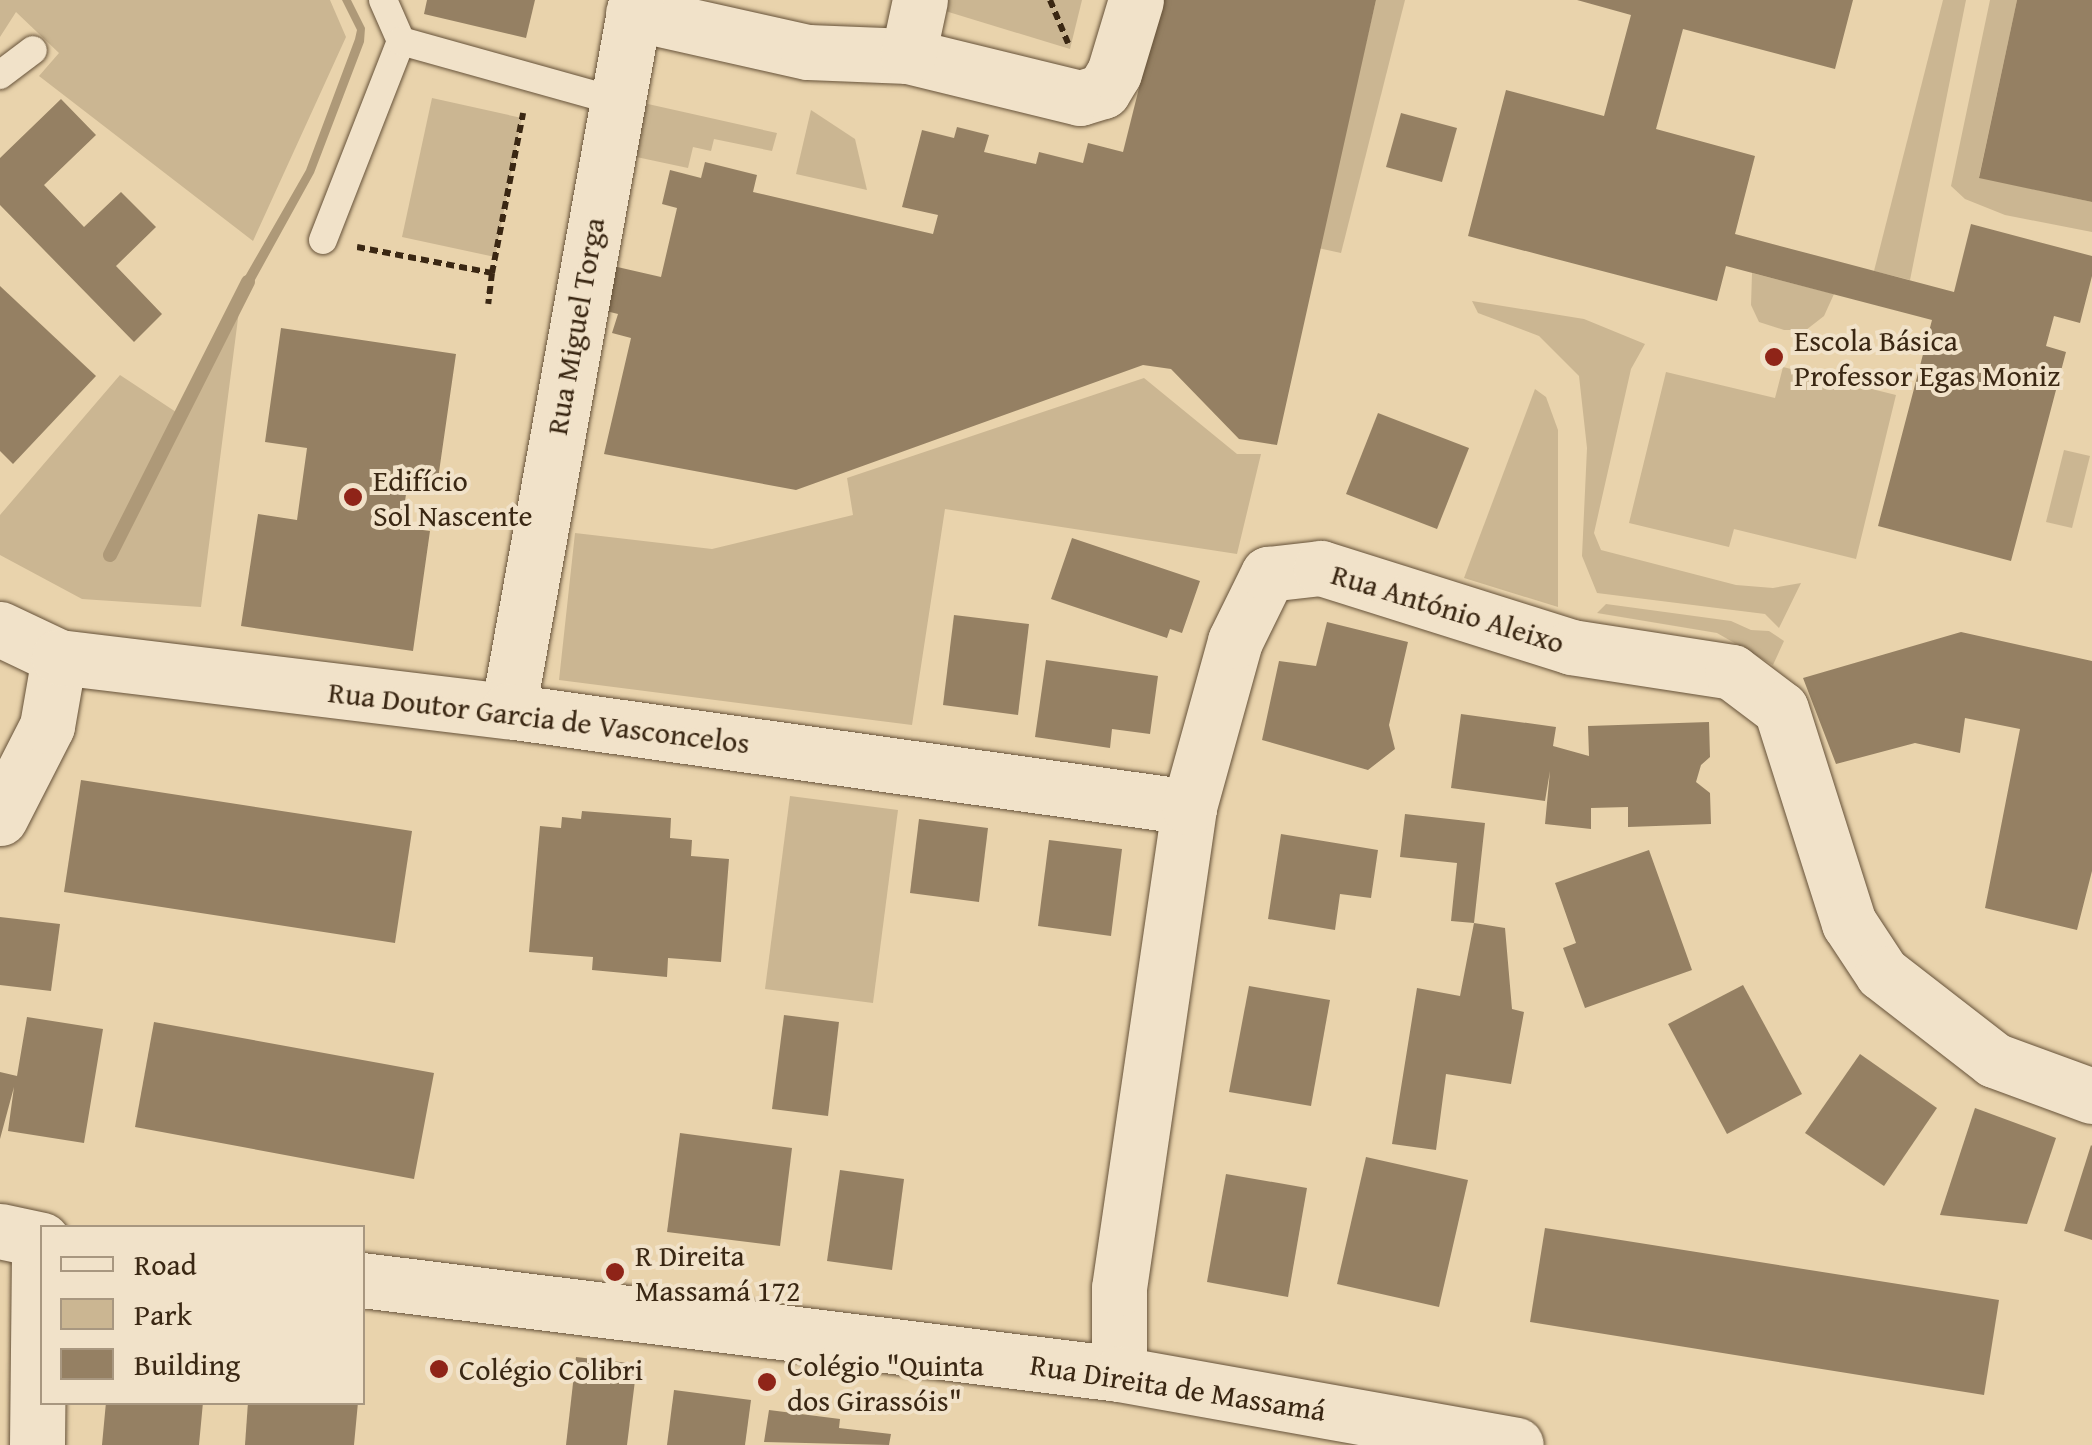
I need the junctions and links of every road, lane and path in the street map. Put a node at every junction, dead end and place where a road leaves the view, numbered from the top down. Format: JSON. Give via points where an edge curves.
{"nodes":[{"id":1,"x":383,"y":0,"type":"edge"},
{"id":2,"x":920,"y":0,"type":"edge"},
{"id":3,"x":1136,"y":0,"type":"edge"},
{"id":4,"x":632,"y":17,"type":"edge"},
{"id":5,"x":401,"y":41,"type":"junction"},
{"id":6,"x":33,"y":50,"type":"dead end"},
{"id":7,"x":887,"y":55,"type":"junction"},
{"id":8,"x":0,"y":75,"type":"edge"},
{"id":9,"x":530,"y":78,"type":"junction"},
{"id":10,"x":616,"y":101,"type":"junction"},
{"id":11,"x":323,"y":240,"type":"joint"},
{"id":12,"x":492,"y":274,"type":"junction"},
{"id":13,"x":488,"y":304,"type":"dead end"},
{"id":14,"x":0,"y":629,"type":"edge"},
{"id":15,"x":59,"y":657,"type":"junction"},
{"id":16,"x":508,"y":711,"type":"junction"},
{"id":17,"x":1189,"y":807,"type":"junction"},
{"id":18,"x":0,"y":818,"type":"edge"},
{"id":19,"x":2092,"y":1096,"type":"edge"},
{"id":20,"x":25,"y":1237,"type":"edge"},
{"id":21,"x":365,"y":1280,"type":"edge"},
{"id":22,"x":0,"y":1320,"type":"edge"},
{"id":23,"x":1118,"y":1374,"type":"junction"},
{"id":24,"x":37,"y":1445,"type":"edge"},
{"id":25,"x":1516,"y":1445,"type":"edge"}],
"edges":[{"from":1,"to":5,"type":"lane"},
{"from":2,"to":7,"type":"street"},
{"from":3,"to":7,"type":"street","via":[[1114,73],[1103,91],[1080,98]]},
{"from":4,"to":7,"type":"street","via":[[761,44]]},
{"from":4,"to":10,"type":"street","name":"Rua Miguel Torga"},
{"from":5,"to":9,"type":"lane"},
{"from":5,"to":11,"type":"lane"},
{"from":6,"to":8,"type":"lane"},
{"from":9,"to":10,"type":"lane"},
{"from":9,"to":12,"type":"path"},
{"from":10,"to":16,"type":"street","name":"Rua Miguel Torga"},
{"from":11,"to":12,"type":"path"},
{"from":12,"to":13,"type":"path"},
{"from":14,"to":15,"type":"street","name":"Rua Doutor Garcia de Vasconcelos"},
{"from":15,"to":16,"type":"street","name":"Rua Doutor Garcia de Vasconcelos"},
{"from":15,"to":18,"type":"street","via":[[47,726]]},
{"from":16,"to":17,"type":"street","name":"Rua Doutor Garcia de Vasconcelos"},
{"from":17,"to":19,"type":"street","name":"Rua António Aleixo","via":[[1235,641],[1268,574],[1321,568],[1571,646],[1732,672],[1781,709],[1850,923],[1882,973],[1994,1060]]},
{"from":17,"to":23,"type":"street","name":"Rua António Aleixo","via":[[1119,1288]]},
{"from":20,"to":22,"type":"street","via":[[2,1282]]},
{"from":20,"to":24,"type":"street"},
{"from":21,"to":23,"type":"street","name":"Rua Direita de Massamá"},
{"from":23,"to":25,"type":"street","name":"Rua Direita de Massamá"}]}
